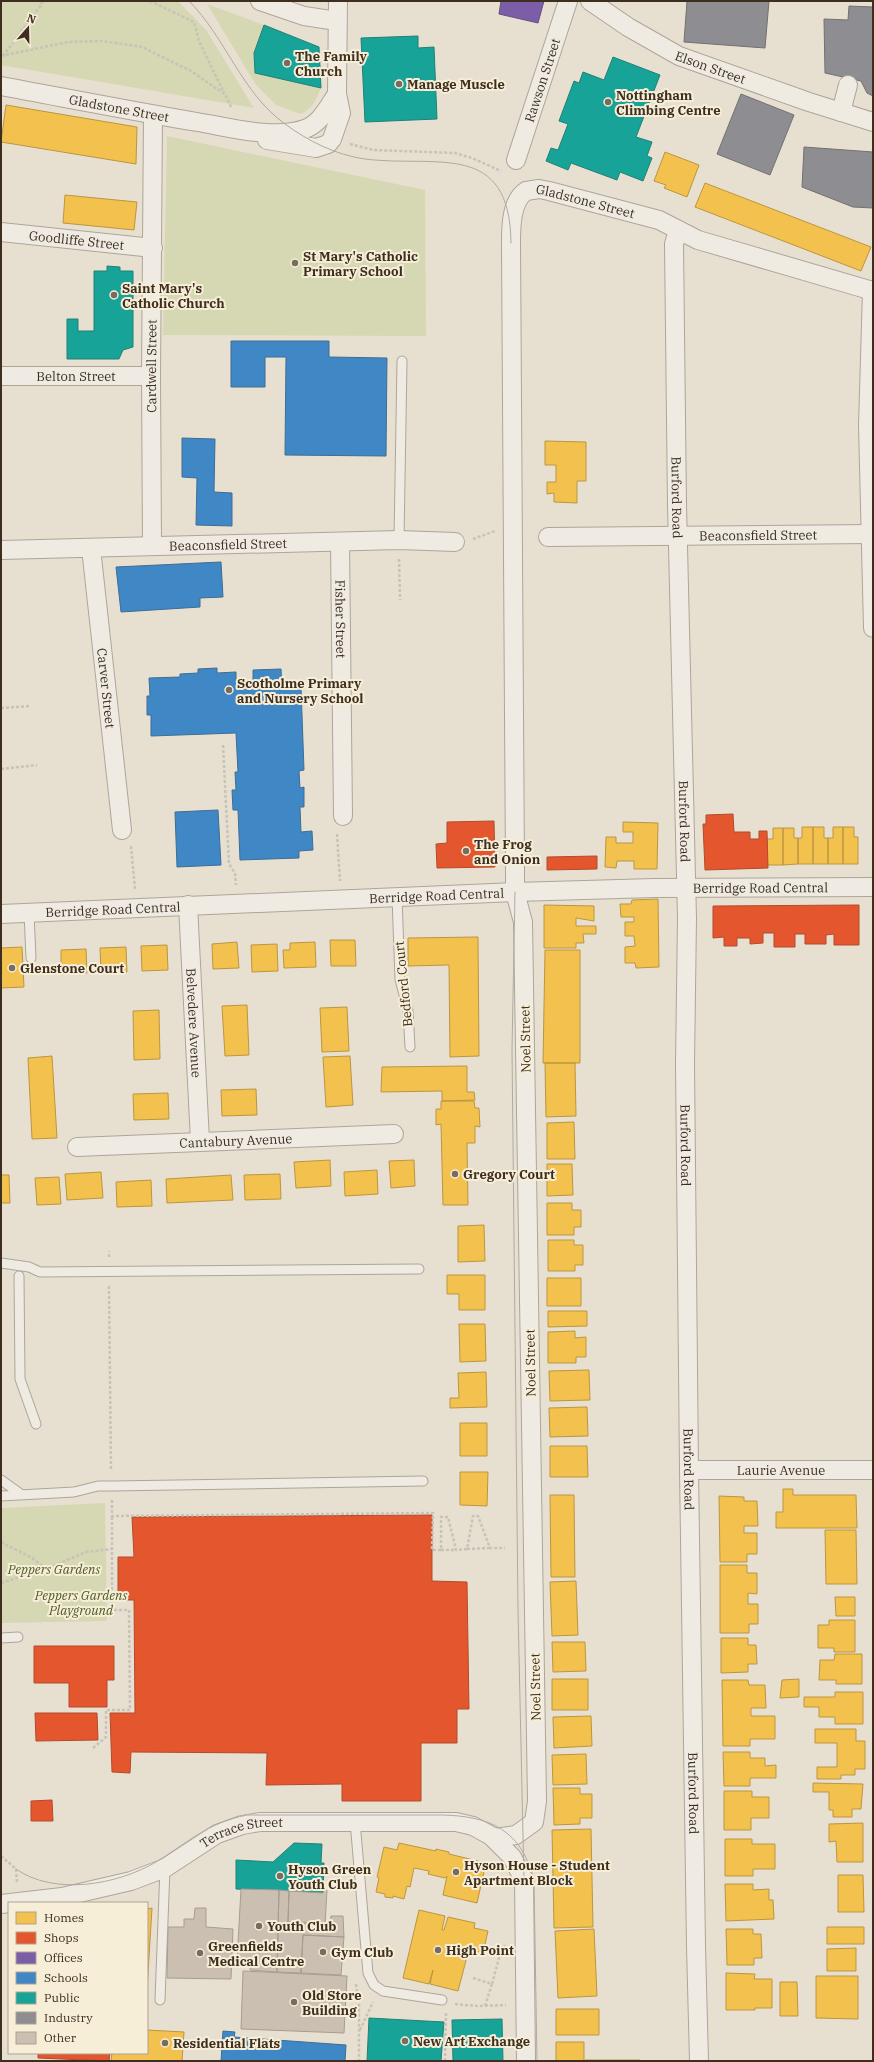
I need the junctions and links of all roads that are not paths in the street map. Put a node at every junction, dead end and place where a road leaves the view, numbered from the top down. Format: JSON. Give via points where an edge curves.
{"nodes":[{"id":1,"x":260,"y":1,"type":"edge"},
{"id":2,"x":338,"y":1,"type":"edge"},
{"id":3,"x":568,"y":1,"type":"edge"},
{"id":4,"x":590,"y":1,"type":"edge"},
{"id":5,"x":282,"y":5,"type":"edge"},
{"id":6,"x":337,"y":21,"type":"junction"},
{"id":7,"x":848,"y":85,"type":"dead end"},
{"id":8,"x":1,"y":86,"type":"edge"},
{"id":9,"x":337,"y":94,"type":"junction"},
{"id":10,"x":841,"y":112,"type":"junction"},
{"id":11,"x":153,"y":115,"type":"junction"},
{"id":12,"x":873,"y":122,"type":"edge"},
{"id":13,"x":237,"y":128,"type":"junction"},
{"id":14,"x":516,"y":160,"type":"dead end"},
{"id":15,"x":678,"y":230,"type":"junction"},
{"id":16,"x":1,"y":232,"type":"edge"},
{"id":17,"x":511,"y":243,"type":"joint"},
{"id":18,"x":153,"y":248,"type":"junction"},
{"id":19,"x":873,"y":290,"type":"edge"},
{"id":20,"x":402,"y":361,"type":"dead end"},
{"id":21,"x":1,"y":376,"type":"edge"},
{"id":22,"x":151,"y":376,"type":"junction"},
{"id":23,"x":871,"y":534,"type":"junction"},
{"id":24,"x":679,"y":536,"type":"junction"},
{"id":25,"x":548,"y":537,"type":"dead end"},
{"id":26,"x":398,"y":540,"type":"junction"},
{"id":27,"x":340,"y":542,"type":"junction"},
{"id":28,"x":455,"y":542,"type":"dead end"},
{"id":29,"x":152,"y":546,"type":"junction"},
{"id":30,"x":92,"y":548,"type":"junction"},
{"id":31,"x":1,"y":550,"type":"edge"},
{"id":32,"x":873,"y":628,"type":"edge"},
{"id":33,"x":343,"y":816,"type":"road end"},
{"id":34,"x":122,"y":830,"type":"road end"},
{"id":35,"x":873,"y":887,"type":"edge"},
{"id":36,"x":686,"y":889,"type":"junction"},
{"id":37,"x":515,"y":892,"type":"junction"},
{"id":38,"x":397,"y":897,"type":"junction"},
{"id":39,"x":188,"y":905,"type":"junction"},
{"id":40,"x":29,"y":913,"type":"junction"},
{"id":41,"x":1,"y":914,"type":"edge"},
{"id":42,"x":31,"y":958,"type":"dead end"},
{"id":43,"x":410,"y":1046,"type":"dead end"},
{"id":44,"x":394,"y":1134,"type":"dead end"},
{"id":45,"x":200,"y":1141,"type":"junction"},
{"id":46,"x":77,"y":1147,"type":"dead end"},
{"id":47,"x":1,"y":1263,"type":"edge"},
{"id":48,"x":419,"y":1269,"type":"dead end"},
{"id":49,"x":19,"y":1276,"type":"dead end"},
{"id":50,"x":36,"y":1424,"type":"dead end"},
{"id":51,"x":689,"y":1470,"type":"junction"},
{"id":52,"x":873,"y":1470,"type":"edge"},
{"id":53,"x":1,"y":1480,"type":"edge"},
{"id":54,"x":423,"y":1481,"type":"dead end"},
{"id":55,"x":22,"y":1495,"type":"junction"},
{"id":56,"x":1,"y":1496,"type":"edge"},
{"id":57,"x":1,"y":1638,"type":"edge"},
{"id":58,"x":18,"y":1638,"type":"dead end"},
{"id":59,"x":354,"y":1821,"type":"junction"},
{"id":60,"x":492,"y":1837,"type":"junction"},
{"id":61,"x":165,"y":1868,"type":"junction"},
{"id":62,"x":18,"y":1902,"type":"edge"},
{"id":63,"x":160,"y":2000,"type":"dead end"},
{"id":64,"x":442,"y":2000,"type":"dead end"},
{"id":65,"x":526,"y":2061,"type":"edge"},
{"id":66,"x":699,"y":2061,"type":"edge"}],
"edges":[{"from":1,"to":5,"type":"street"},
{"from":2,"to":6,"type":"street"},
{"from":3,"to":14,"type":"street","name":"Rawson Street"},
{"from":4,"to":10,"type":"street","name":"Elson Street","via":[[679,56]]},
{"from":5,"to":6,"type":"street","via":[[304,16]]},
{"from":6,"to":9,"type":"street"},
{"from":7,"to":10,"type":"street"},
{"from":8,"to":11,"type":"street","name":"Gladstone Street"},
{"from":9,"to":13,"type":"street","name":"Gladstone Street","via":[[324,115],[306,128],[279,133]]},
{"from":9,"to":13,"type":"street","name":"Gladstone Street","via":[[341,113],[327,143],[308,148],[268,141]]},
{"from":10,"to":12,"type":"street","name":"Elson Street"},
{"from":11,"to":13,"type":"street","name":"Gladstone Street"},
{"from":11,"to":18,"type":"street","name":"Cardwell Street"},
{"from":15,"to":17,"type":"street","name":"Gladstone Street","via":[[659,220],[539,189],[522,193],[513,214]]},
{"from":15,"to":19,"type":"street","name":"Gladstone Street","via":[[698,240]]},
{"from":15,"to":24,"type":"street","name":"Burford Road","via":[[674,244]]},
{"from":16,"to":18,"type":"street","name":"Goodliffe Street"},
{"from":17,"to":37,"type":"street","name":"Noel Street"},
{"from":18,"to":22,"type":"street","name":"Cardwell Street"},
{"from":19,"to":23,"type":"street","via":[[868,425]]},
{"from":20,"to":26,"type":"lane"},
{"from":21,"to":22,"type":"street","name":"Belton Street"},
{"from":22,"to":29,"type":"street","name":"Cardwell Street"},
{"from":23,"to":24,"type":"street","name":"Beaconsfield Street"},
{"from":23,"to":32,"type":"street"},
{"from":24,"to":25,"type":"street","name":"Beaconsfield Street"},
{"from":24,"to":36,"type":"street","name":"Burford Road"},
{"from":26,"to":27,"type":"street","name":"Beaconsfield Street"},
{"from":26,"to":28,"type":"street","name":"Beaconsfield Street"},
{"from":27,"to":29,"type":"street","name":"Beaconsfield Street"},
{"from":27,"to":33,"type":"street","name":"Fisher Street"},
{"from":29,"to":30,"type":"street","name":"Beaconsfield Street"},
{"from":30,"to":31,"type":"street","name":"Beaconsfield Street"},
{"from":30,"to":34,"type":"street","name":"Carver Street"},
{"from":35,"to":36,"type":"street","name":"Berridge Road Central"},
{"from":36,"to":37,"type":"street","name":"Berridge Road Central"},
{"from":36,"to":51,"type":"street","name":"Burford Road"},
{"from":37,"to":38,"type":"street","name":"Berridge Road Central"},
{"from":37,"to":60,"type":"street","name":"Noel Street","via":[[523,930],[537,1801],[534,1822],[516,1835]]},
{"from":38,"to":39,"type":"street","name":"Berridge Road Central"},
{"from":38,"to":43,"type":"lane","name":"Bedford Court","via":[[400,978],[408,1011]]},
{"from":39,"to":40,"type":"street","name":"Berridge Road Central"},
{"from":39,"to":45,"type":"street","name":"Belvedere Avenue"},
{"from":40,"to":41,"type":"street","name":"Berridge Road Central"},
{"from":40,"to":42,"type":"lane"},
{"from":44,"to":45,"type":"street","name":"Cantabury Avenue"},
{"from":45,"to":46,"type":"street","name":"Cantabury Avenue"},
{"from":47,"to":48,"type":"lane","via":[[29,1267],[40,1272]]},
{"from":49,"to":50,"type":"lane","via":[[20,1379]]},
{"from":51,"to":52,"type":"street","name":"Laurie Avenue"},
{"from":51,"to":66,"type":"street","name":"Burford Road"},
{"from":53,"to":55,"type":"lane"},
{"from":54,"to":55,"type":"lane","via":[[98,1486],[74,1492]]},
{"from":55,"to":56,"type":"lane"},
{"from":57,"to":58,"type":"lane"},
{"from":59,"to":60,"type":"street","name":"Terrace Street","via":[[456,1822],[473,1826]]},
{"from":59,"to":61,"type":"street","name":"Terrace Street","via":[[260,1822],[242,1825],[217,1834]]},
{"from":59,"to":64,"type":"lane","via":[[368,1973],[374,1985],[383,1991]]},
{"from":60,"to":65,"type":"street","name":"Terrace Street","via":[[512,1857],[524,1880]]},
{"from":61,"to":62,"type":"street","name":"Terrace Street","via":[[131,1881],[62,1897]]},
{"from":61,"to":63,"type":"lane"}]}
